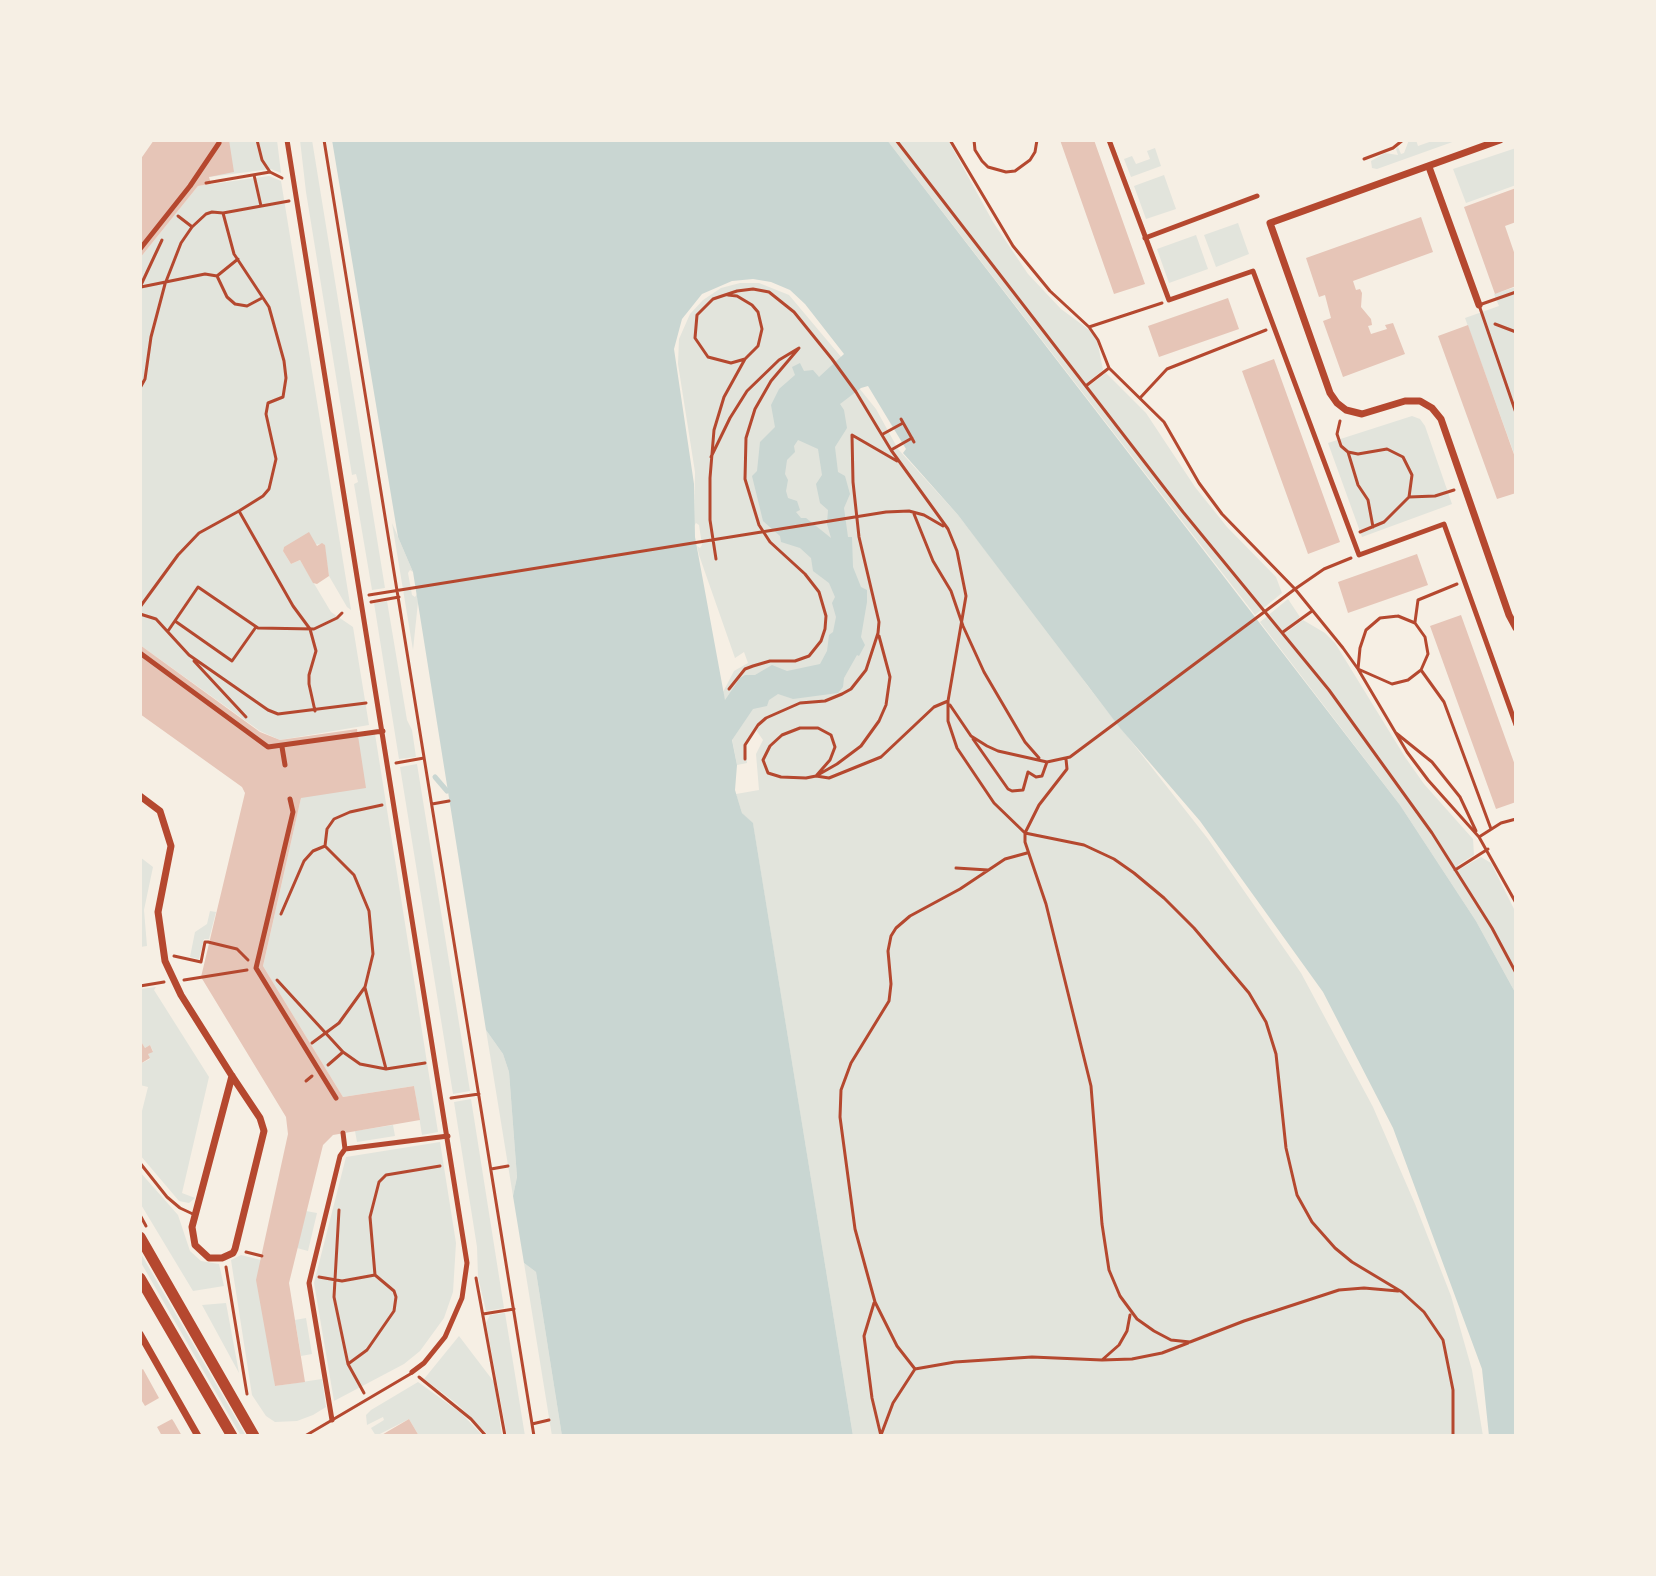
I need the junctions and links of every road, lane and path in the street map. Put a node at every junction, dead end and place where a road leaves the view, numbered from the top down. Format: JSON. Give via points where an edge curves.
{"nodes":[{"id":1,"x":257,"y":140,"type":"edge"},
{"id":2,"x":287,"y":140,"type":"edge"},
{"id":3,"x":324,"y":140,"type":"edge"},
{"id":4,"x":896,"y":140,"type":"edge"},
{"id":5,"x":950,"y":140,"type":"edge"},
{"id":6,"x":974,"y":140,"type":"edge"},
{"id":7,"x":1037,"y":140,"type":"edge"},
{"id":8,"x":1109,"y":140,"type":"edge"},
{"id":9,"x":1500,"y":140,"type":"edge"},
{"id":10,"x":1401,"y":141,"type":"edge"},
{"id":11,"x":219,"y":143,"type":"dead end"},
{"id":12,"x":1364,"y":159,"type":"dead end"},
{"id":13,"x":1429,"y":167,"type":"junction"},
{"id":14,"x":254,"y":175,"type":"junction"},
{"id":15,"x":190,"y":186,"type":"junction"},
{"id":16,"x":1257,"y":196,"type":"dead end"},
{"id":17,"x":296,"y":200,"type":"junction"},
{"id":18,"x":261,"y":206,"type":"junction"},
{"id":19,"x":174,"y":213,"type":"junction"},
{"id":20,"x":223,"y":213,"type":"junction"},
{"id":21,"x":192,"y":227,"type":"junction"},
{"id":22,"x":1145,"y":238,"type":"junction"},
{"id":23,"x":140,"y":249,"type":"edge"},
{"id":24,"x":238,"y":259,"type":"junction"},
{"id":25,"x":217,"y":276,"type":"junction"},
{"id":26,"x":165,"y":284,"type":"junction"},
{"id":27,"x":140,"y":287,"type":"edge"},
{"id":28,"x":1516,"y":292,"type":"edge"},
{"id":29,"x":728,"y":295,"type":"junction"},
{"id":30,"x":263,"y":298,"type":"junction"},
{"id":31,"x":1169,"y":300,"type":"junction"},
{"id":32,"x":1479,"y":305,"type":"junction"},
{"id":33,"x":1484,"y":319,"type":"junction"},
{"id":34,"x":1089,"y":327,"type":"junction"},
{"id":35,"x":1274,"y":327,"type":"junction"},
{"id":36,"x":1516,"y":332,"type":"edge"},
{"id":37,"x":745,"y":359,"type":"junction"},
{"id":38,"x":1109,"y":368,"type":"junction"},
{"id":39,"x":1086,"y":386,"type":"junction"},
{"id":40,"x":140,"y":388,"type":"edge"},
{"id":41,"x":1140,"y":398,"type":"junction"},
{"id":42,"x":1346,"y":410,"type":"junction"},
{"id":43,"x":1516,"y":413,"type":"edge"},
{"id":44,"x":883,"y":434,"type":"junction"},
{"id":45,"x":891,"y":450,"type":"junction"},
{"id":46,"x":1348,"y":452,"type":"junction"},
{"id":47,"x":711,"y":457,"type":"junction"},
{"id":48,"x":900,"y":462,"type":"junction"},
{"id":49,"x":1465,"y":486,"type":"junction"},
{"id":50,"x":1409,"y":497,"type":"junction"},
{"id":51,"x":239,"y":511,"type":"junction"},
{"id":52,"x":913,"y":512,"type":"junction"},
{"id":53,"x":948,"y":529,"type":"junction"},
{"id":54,"x":712,"y":539,"type":"junction"},
{"id":55,"x":1359,"y":555,"type":"junction"},
{"id":56,"x":716,"y":559,"type":"dead end"},
{"id":57,"x":1464,"y":581,"type":"junction"},
{"id":58,"x":1295,"y":589,"type":"junction"},
{"id":59,"x":372,"y":595,"type":"dead end"},
{"id":60,"x":399,"y":597,"type":"junction"},
{"id":61,"x":362,"y":603,"type":"junction"},
{"id":62,"x":140,"y":607,"type":"edge"},
{"id":63,"x":1312,"y":611,"type":"junction"},
{"id":64,"x":342,"y":613,"type":"dead end"},
{"id":65,"x":140,"y":614,"type":"edge"},
{"id":66,"x":175,"y":621,"type":"junction"},
{"id":67,"x":1415,"y":623,"type":"junction"},
{"id":68,"x":963,"y":626,"type":"junction"},
{"id":69,"x":256,"y":627,"type":"junction"},
{"id":70,"x":1516,"y":628,"type":"edge"},
{"id":71,"x":310,"y":629,"type":"junction"},
{"id":72,"x":168,"y":631,"type":"junction"},
{"id":73,"x":878,"y":633,"type":"junction"},
{"id":74,"x":1282,"y":633,"type":"junction"},
{"id":75,"x":140,"y":653,"type":"edge"},
{"id":76,"x":189,"y":655,"type":"junction"},
{"id":77,"x":1358,"y":669,"type":"junction"},
{"id":78,"x":1421,"y":670,"type":"junction"},
{"id":79,"x":729,"y":689,"type":"dead end"},
{"id":80,"x":378,"y":701,"type":"junction"},
{"id":81,"x":948,"y":701,"type":"junction"},
{"id":82,"x":315,"y":711,"type":"junction"},
{"id":83,"x":1516,"y":725,"type":"edge"},
{"id":84,"x":383,"y":731,"type":"junction"},
{"id":85,"x":1393,"y":731,"type":"junction"},
{"id":86,"x":971,"y":736,"type":"junction"},
{"id":87,"x":254,"y":737,"type":"junction"},
{"id":88,"x":282,"y":747,"type":"junction"},
{"id":89,"x":424,"y":758,"type":"junction"},
{"id":90,"x":745,"y":759,"type":"dead end"},
{"id":91,"x":1066,"y":759,"type":"junction"},
{"id":92,"x":1045,"y":761,"type":"junction"},
{"id":93,"x":285,"y":765,"type":"dead end"},
{"id":94,"x":388,"y":765,"type":"junction"},
{"id":95,"x":816,"y":776,"type":"junction"},
{"id":96,"x":140,"y":796,"type":"edge"},
{"id":97,"x":290,"y":799,"type":"dead end"},
{"id":98,"x":449,"y":801,"type":"dead end"},
{"id":99,"x":394,"y":803,"type":"junction"},
{"id":100,"x":432,"y":804,"type":"junction"},
{"id":101,"x":1516,"y":819,"type":"edge"},
{"id":102,"x":1491,"y":829,"type":"junction"},
{"id":103,"x":1025,"y":833,"type":"junction"},
{"id":104,"x":1479,"y":837,"type":"junction"},
{"id":105,"x":325,"y":846,"type":"junction"},
{"id":106,"x":1488,"y":849,"type":"junction"},
{"id":107,"x":1027,"y":853,"type":"junction"},
{"id":108,"x":956,"y":868,"type":"dead end"},
{"id":109,"x":988,"y":870,"type":"junction"},
{"id":110,"x":1455,"y":870,"type":"junction"},
{"id":111,"x":1516,"y":903,"type":"edge"},
{"id":112,"x":278,"y":921,"type":"dead end"},
{"id":113,"x":163,"y":954,"type":"junction"},
{"id":114,"x":256,"y":968,"type":"junction"},
{"id":115,"x":1516,"y":973,"type":"edge"},
{"id":116,"x":201,"y":977,"type":"dead end"},
{"id":117,"x":277,"y":981,"type":"dead end"},
{"id":118,"x":365,"y":987,"type":"junction"},
{"id":119,"x":326,"y":1034,"type":"junction"},
{"id":120,"x":315,"y":1050,"type":"dead end"},
{"id":121,"x":343,"y":1052,"type":"junction"},
{"id":122,"x":436,"y":1062,"type":"junction"},
{"id":123,"x":325,"y":1068,"type":"dead end"},
{"id":124,"x":386,"y":1069,"type":"junction"},
{"id":125,"x":232,"y":1076,"type":"junction"},
{"id":126,"x":479,"y":1094,"type":"junction"},
{"id":127,"x":336,"y":1098,"type":"dead end"},
{"id":128,"x":443,"y":1099,"type":"junction"},
{"id":129,"x":343,"y":1133,"type":"dead end"},
{"id":130,"x":448,"y":1136,"type":"junction"},
{"id":131,"x":345,"y":1149,"type":"junction"},
{"id":132,"x":140,"y":1163,"type":"edge"},
{"id":133,"x":453,"y":1164,"type":"junction"},
{"id":134,"x":508,"y":1166,"type":"dead end"},
{"id":135,"x":491,"y":1169,"type":"junction"},
{"id":136,"x":339,"y":1210,"type":"dead end"},
{"id":137,"x":195,"y":1215,"type":"junction"},
{"id":138,"x":140,"y":1237,"type":"edge"},
{"id":139,"x":235,"y":1249,"type":"junction"},
{"id":140,"x":262,"y":1256,"type":"dead end"},
{"id":141,"x":225,"y":1257,"type":"junction"},
{"id":142,"x":375,"y":1275,"type":"junction"},
{"id":143,"x":315,"y":1276,"type":"dead end"},
{"id":144,"x":140,"y":1278,"type":"edge"},
{"id":145,"x":476,"y":1278,"type":"dead end"},
{"id":146,"x":334,"y":1281,"type":"junction"},
{"id":147,"x":1402,"y":1292,"type":"junction"},
{"id":148,"x":875,"y":1302,"type":"junction"},
{"id":149,"x":514,"y":1309,"type":"junction"},
{"id":150,"x":1130,"y":1313,"type":"junction"},
{"id":151,"x":483,"y":1314,"type":"junction"},
{"id":152,"x":141,"y":1337,"type":"edge"},
{"id":153,"x":1190,"y":1342,"type":"junction"},
{"id":154,"x":1102,"y":1360,"type":"junction"},
{"id":155,"x":348,"y":1364,"type":"junction"},
{"id":156,"x":915,"y":1369,"type":"junction"},
{"id":157,"x":413,"y":1372,"type":"junction"},
{"id":158,"x":247,"y":1398,"type":"dead end"},
{"id":159,"x":368,"y":1400,"type":"junction"},
{"id":160,"x":332,"y":1420,"type":"junction"},
{"id":161,"x":549,"y":1420,"type":"dead end"},
{"id":162,"x":532,"y":1424,"type":"junction"},
{"id":163,"x":198,"y":1436,"type":"edge"},
{"id":164,"x":232,"y":1436,"type":"edge"},
{"id":165,"x":254,"y":1436,"type":"edge"},
{"id":166,"x":305,"y":1436,"type":"edge"},
{"id":167,"x":486,"y":1436,"type":"edge"},
{"id":168,"x":505,"y":1436,"type":"edge"},
{"id":169,"x":534,"y":1436,"type":"edge"},
{"id":170,"x":881,"y":1436,"type":"edge"},
{"id":171,"x":1453,"y":1436,"type":"edge"}],
"edges":[{"from":1,"to":14,"type":"path","via":[[270,172]]},
{"from":2,"to":17,"type":"street"},
{"from":3,"to":60,"type":"path"},
{"from":4,"to":39,"type":"path"},
{"from":5,"to":34,"type":"path","via":[[1013,246]]},
{"from":6,"to":7,"type":"lane","via":[[982,161],[1006,172],[1030,160]]},
{"from":8,"to":22,"type":"street"},
{"from":9,"to":13,"type":"street"},
{"from":10,"to":12,"type":"path"},
{"from":11,"to":15,"type":"street"},
{"from":13,"to":32,"type":"street"},
{"from":13,"to":42,"type":"street","via":[[1270,223],[1330,393]]},
{"from":14,"to":15,"type":"path"},
{"from":14,"to":18,"type":"path"},
{"from":15,"to":19,"type":"street"},
{"from":16,"to":22,"type":"street"},
{"from":17,"to":18,"type":"path"},
{"from":17,"to":61,"type":"street"},
{"from":18,"to":20,"type":"path"},
{"from":19,"to":21,"type":"path"},
{"from":19,"to":23,"type":"street"},
{"from":19,"to":27,"type":"path"},
{"from":20,"to":21,"type":"path","via":[[206,214]]},
{"from":20,"to":24,"type":"path"},
{"from":21,"to":26,"type":"path"},
{"from":22,"to":31,"type":"street"},
{"from":24,"to":25,"type":"path"},
{"from":24,"to":30,"type":"path"},
{"from":25,"to":26,"type":"path"},
{"from":25,"to":30,"type":"path","via":[[235,304],[247,306]]},
{"from":26,"to":27,"type":"path"},
{"from":26,"to":40,"type":"path"},
{"from":28,"to":32,"type":"lane"},
{"from":29,"to":37,"type":"path","via":[[745,299],[761,320],[758,346]]},
{"from":29,"to":37,"type":"path","via":[[701,309],[695,338],[715,361]]},
{"from":29,"to":44,"type":"path","via":[[753,289],[777,297],[794,312]]},
{"from":30,"to":51,"type":"path","via":[[284,361],[285,389],[278,400],[268,403],[266,414],[276,459],[269,489]]},
{"from":31,"to":34,"type":"path"},
{"from":31,"to":35,"type":"street","via":[[1253,271]]},
{"from":32,"to":33,"type":"lane"},
{"from":33,"to":36,"type":"path"},
{"from":33,"to":43,"type":"lane"},
{"from":34,"to":38,"type":"path"},
{"from":35,"to":41,"type":"path","via":[[1167,369]]},
{"from":35,"to":55,"type":"street"},
{"from":37,"to":47,"type":"path","via":[[717,414]]},
{"from":38,"to":39,"type":"path"},
{"from":38,"to":41,"type":"path"},
{"from":39,"to":74,"type":"path"},
{"from":41,"to":58,"type":"path","via":[[1164,422],[1222,514]]},
{"from":42,"to":46,"type":"path","via":[[1337,434]]},
{"from":42,"to":49,"type":"street","via":[[1362,414],[1405,401],[1432,408],[1441,419]]},
{"from":44,"to":45,"type":"path"},
{"from":44,"to":45,"type":"path","via":[[902,421],[913,440]]},
{"from":45,"to":48,"type":"path"},
{"from":46,"to":50,"type":"path","via":[[1387,449],[1399,454],[1411,469]]},
{"from":46,"to":50,"type":"path","via":[[1368,500],[1372,528],[1393,516]]},
{"from":47,"to":54,"type":"path"},
{"from":47,"to":79,"type":"path","via":[[747,391],[799,348],[755,409],[746,438],[745,479],[770,542],[819,592],[825,629],[809,656],[745,669]]},
{"from":48,"to":53,"type":"path"},
{"from":48,"to":73,"type":"path","via":[[852,435],[859,537]]},
{"from":49,"to":50,"type":"path","via":[[1435,496]]},
{"from":49,"to":70,"type":"street"},
{"from":51,"to":62,"type":"path","via":[[199,533]]},
{"from":51,"to":71,"type":"path"},
{"from":52,"to":53,"type":"path"},
{"from":52,"to":54,"type":"path"},
{"from":52,"to":68,"type":"path"},
{"from":53,"to":68,"type":"path","via":[[966,596]]},
{"from":54,"to":56,"type":"path"},
{"from":54,"to":59,"type":"path"},
{"from":55,"to":57,"type":"street","via":[[1444,524]]},
{"from":55,"to":58,"type":"path","via":[[1324,569]]},
{"from":57,"to":67,"type":"path","via":[[1418,600]]},
{"from":57,"to":83,"type":"street"},
{"from":58,"to":63,"type":"path"},
{"from":58,"to":91,"type":"path"},
{"from":60,"to":61,"type":"path"},
{"from":60,"to":89,"type":"path"},
{"from":61,"to":80,"type":"street"},
{"from":63,"to":74,"type":"path"},
{"from":63,"to":77,"type":"path"},
{"from":64,"to":71,"type":"path"},
{"from":65,"to":72,"type":"path","via":[[156,619]]},
{"from":66,"to":69,"type":"path","via":[[232,661]]},
{"from":66,"to":69,"type":"path","via":[[198,587]]},
{"from":66,"to":72,"type":"path"},
{"from":67,"to":77,"type":"path","via":[[1398,616],[1380,618],[1366,630]]},
{"from":67,"to":78,"type":"path","via":[[1428,654]]},
{"from":68,"to":81,"type":"path"},
{"from":68,"to":92,"type":"path","via":[[1005,711]]},
{"from":69,"to":71,"type":"path"},
{"from":71,"to":82,"type":"path","via":[[316,651],[309,675]]},
{"from":72,"to":76,"type":"path"},
{"from":73,"to":90,"type":"path","via":[[866,670],[851,689],[766,718],[745,745]]},
{"from":73,"to":95,"type":"path","via":[[890,677],[886,705],[861,746]]},
{"from":74,"to":110,"type":"path","via":[[1329,690]]},
{"from":75,"to":87,"type":"street"},
{"from":76,"to":82,"type":"path","via":[[268,710],[286,715]]},
{"from":76,"to":87,"type":"path","via":[[260,732]]},
{"from":77,"to":78,"type":"path","via":[[1392,684]]},
{"from":77,"to":85,"type":"path"},
{"from":78,"to":102,"type":"path","via":[[1444,702]]},
{"from":80,"to":82,"type":"path"},
{"from":80,"to":84,"type":"street"},
{"from":81,"to":86,"type":"path"},
{"from":81,"to":95,"type":"path","via":[[934,707],[881,757],[829,778]]},
{"from":81,"to":103,"type":"path","via":[[957,748],[994,803]]},
{"from":84,"to":88,"type":"street"},
{"from":84,"to":94,"type":"street"},
{"from":85,"to":104,"type":"path"},
{"from":85,"to":104,"type":"path","via":[[1432,762],[1460,797]]},
{"from":86,"to":92,"type":"path","via":[[998,751]]},
{"from":86,"to":92,"type":"path","via":[[1012,791],[1023,790],[1028,772],[1042,776]]},
{"from":87,"to":88,"type":"street","via":[[268,747]]},
{"from":88,"to":93,"type":"street"},
{"from":89,"to":94,"type":"path"},
{"from":89,"to":100,"type":"path"},
{"from":91,"to":92,"type":"path"},
{"from":91,"to":103,"type":"path","via":[[1067,769]]},
{"from":94,"to":99,"type":"street"},
{"from":95,"to":95,"type":"path","via":[[774,775],[765,770],[763,760],[782,735],[818,728],[831,735],[835,747]]},
{"from":96,"to":113,"type":"street","via":[[160,811],[171,846],[158,912]]},
{"from":97,"to":114,"type":"street","via":[[293,812]]},
{"from":98,"to":100,"type":"path"},
{"from":99,"to":105,"type":"path","via":[[334,819]]},
{"from":99,"to":122,"type":"street"},
{"from":100,"to":126,"type":"path"},
{"from":101,"to":102,"type":"path"},
{"from":102,"to":104,"type":"path"},
{"from":103,"to":107,"type":"path"},
{"from":103,"to":147,"type":"path","via":[[1084,845],[1114,859],[1164,898],[1237,976],[1259,1008],[1276,1054],[1292,1183],[1304,1210],[1335,1248]]},
{"from":104,"to":106,"type":"path"},
{"from":105,"to":112,"type":"path","via":[[304,861]]},
{"from":105,"to":118,"type":"path","via":[[354,875],[369,911],[373,954]]},
{"from":106,"to":110,"type":"path"},
{"from":106,"to":111,"type":"path"},
{"from":107,"to":109,"type":"path"},
{"from":107,"to":150,"type":"path","via":[[1050,918],[1091,1086],[1109,1270]]},
{"from":108,"to":109,"type":"path"},
{"from":109,"to":148,"type":"path","via":[[896,928],[889,944],[889,1001],[851,1063],[841,1090],[855,1229]]},
{"from":110,"to":115,"type":"path"},
{"from":113,"to":114,"type":"path","via":[[201,962],[208,942],[237,949]]},
{"from":113,"to":125,"type":"street","via":[[181,995]]},
{"from":114,"to":116,"type":"path"},
{"from":114,"to":127,"type":"street"},
{"from":117,"to":119,"type":"path"},
{"from":118,"to":119,"type":"path"},
{"from":118,"to":124,"type":"path"},
{"from":119,"to":120,"type":"path","via":[[311,1044]]},
{"from":119,"to":121,"type":"path"},
{"from":121,"to":123,"type":"path"},
{"from":121,"to":124,"type":"path","via":[[366,1067]]},
{"from":122,"to":124,"type":"path"},
{"from":122,"to":128,"type":"street"},
{"from":125,"to":137,"type":"street"},
{"from":125,"to":139,"type":"street","via":[[264,1131]]},
{"from":126,"to":128,"type":"path"},
{"from":126,"to":135,"type":"path"},
{"from":128,"to":130,"type":"street"},
{"from":129,"to":131,"type":"street"},
{"from":130,"to":131,"type":"street"},
{"from":130,"to":133,"type":"street"},
{"from":131,"to":160,"type":"street","via":[[309,1283]]},
{"from":132,"to":137,"type":"lane","via":[[167,1197]]},
{"from":133,"to":142,"type":"path","via":[[386,1175],[379,1182],[370,1217]]},
{"from":133,"to":157,"type":"street","via":[[466,1279],[445,1337]]},
{"from":134,"to":135,"type":"path"},
{"from":135,"to":149,"type":"path"},
{"from":136,"to":146,"type":"path"},
{"from":137,"to":141,"type":"street","via":[[192,1236],[199,1251],[209,1258]]},
{"from":138,"to":165,"type":"main road"},
{"from":139,"to":140,"type":"path"},
{"from":139,"to":141,"type":"street"},
{"from":141,"to":158,"type":"path"},
{"from":142,"to":146,"type":"path"},
{"from":142,"to":155,"type":"path","via":[[394,1291],[394,1311],[367,1350]]},
{"from":143,"to":146,"type":"path"},
{"from":144,"to":164,"type":"main road"},
{"from":145,"to":151,"type":"path"},
{"from":146,"to":155,"type":"path"},
{"from":147,"to":153,"type":"path","via":[[1339,1290]]},
{"from":147,"to":171,"type":"path","via":[[1443,1340],[1453,1390]]},
{"from":148,"to":156,"type":"path"},
{"from":148,"to":170,"type":"path","via":[[864,1336]]},
{"from":149,"to":151,"type":"path"},
{"from":149,"to":162,"type":"path"},
{"from":150,"to":153,"type":"path","via":[[1171,1340]]},
{"from":150,"to":154,"type":"path","via":[[1119,1345]]},
{"from":151,"to":168,"type":"path"},
{"from":152,"to":163,"type":"street"},
{"from":153,"to":154,"type":"path","via":[[1162,1353]]},
{"from":154,"to":156,"type":"path","via":[[1032,1357]]},
{"from":155,"to":159,"type":"path"},
{"from":156,"to":170,"type":"path","via":[[893,1403]]},
{"from":157,"to":159,"type":"lane"},
{"from":157,"to":167,"type":"path"},
{"from":159,"to":160,"type":"lane"},
{"from":160,"to":166,"type":"lane"},
{"from":161,"to":162,"type":"path"},
{"from":162,"to":169,"type":"path"}]}
